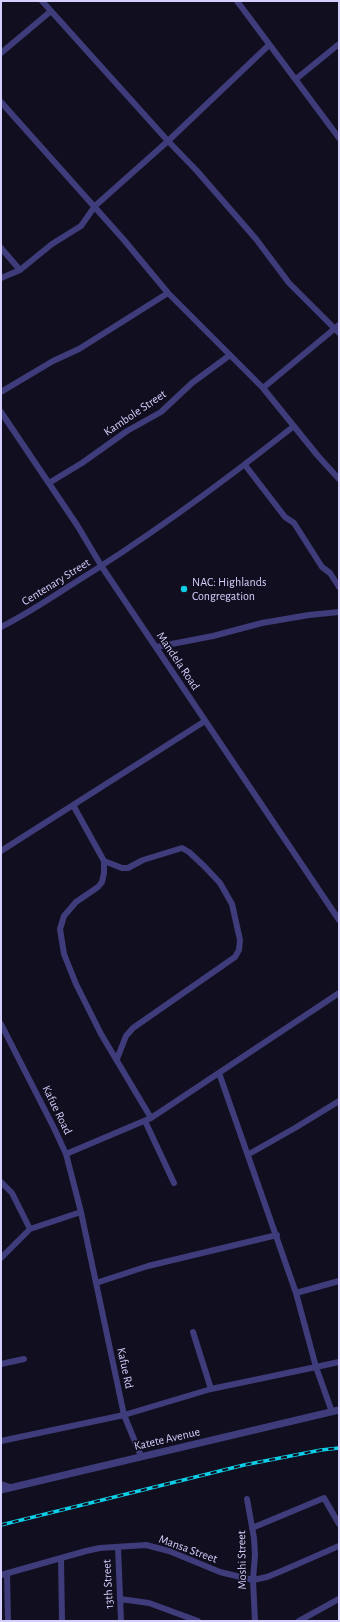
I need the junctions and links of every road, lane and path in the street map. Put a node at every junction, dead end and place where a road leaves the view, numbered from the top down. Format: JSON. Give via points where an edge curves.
{"nodes":[{"id":1,"x":51,"y":1,"type":"edge"},
{"id":2,"x":237,"y":1,"type":"edge"},
{"id":3,"x":46,"y":6,"type":"edge"},
{"id":4,"x":339,"y":44,"type":"edge"},
{"id":5,"x":269,"y":45,"type":"junction"},
{"id":6,"x":1,"y":53,"type":"edge"},
{"id":7,"x":296,"y":79,"type":"junction"},
{"id":8,"x":1,"y":102,"type":"edge"},
{"id":9,"x":339,"y":138,"type":"edge"},
{"id":10,"x":168,"y":141,"type":"junction"},
{"id":11,"x":95,"y":206,"type":"junction"},
{"id":12,"x":1,"y":248,"type":"edge"},
{"id":13,"x":20,"y":270,"type":"junction"},
{"id":14,"x":1,"y":278,"type":"edge"},
{"id":15,"x":168,"y":293,"type":"junction"},
{"id":16,"x":338,"y":329,"type":"edge"},
{"id":17,"x":230,"y":355,"type":"junction"},
{"id":18,"x":262,"y":388,"type":"junction"},
{"id":19,"x":1,"y":392,"type":"edge"},
{"id":20,"x":1,"y":412,"type":"edge"},
{"id":21,"x":294,"y":426,"type":"junction"},
{"id":22,"x":245,"y":466,"type":"junction"},
{"id":23,"x":339,"y":479,"type":"edge"},
{"id":24,"x":49,"y":483,"type":"junction"},
{"id":25,"x":102,"y":567,"type":"junction"},
{"id":26,"x":339,"y":587,"type":"edge"},
{"id":27,"x":339,"y":612,"type":"edge"},
{"id":28,"x":1,"y":627,"type":"edge"},
{"id":29,"x":156,"y":647,"type":"junction"},
{"id":30,"x":205,"y":721,"type":"junction"},
{"id":31,"x":73,"y":804,"type":"junction"},
{"id":32,"x":1,"y":851,"type":"edge"},
{"id":33,"x":104,"y":861,"type":"junction"},
{"id":34,"x":339,"y":920,"type":"edge"},
{"id":35,"x":339,"y":993,"type":"edge"},
{"id":36,"x":1,"y":1024,"type":"edge"},
{"id":37,"x":117,"y":1059,"type":"junction"},
{"id":38,"x":220,"y":1073,"type":"junction"},
{"id":39,"x":339,"y":1101,"type":"edge"},
{"id":40,"x":151,"y":1118,"type":"junction"},
{"id":41,"x":145,"y":1121,"type":"junction"},
{"id":42,"x":66,"y":1154,"type":"junction"},
{"id":43,"x":249,"y":1154,"type":"junction"},
{"id":44,"x":1,"y":1182,"type":"edge"},
{"id":45,"x":174,"y":1183,"type":"dead end"},
{"id":46,"x":81,"y":1212,"type":"junction"},
{"id":47,"x":30,"y":1229,"type":"junction"},
{"id":48,"x":277,"y":1235,"type":"junction"},
{"id":49,"x":1,"y":1258,"type":"edge"},
{"id":50,"x":339,"y":1280,"type":"edge"},
{"id":51,"x":96,"y":1283,"type":"junction"},
{"id":52,"x":296,"y":1293,"type":"junction"},
{"id":53,"x":192,"y":1332,"type":"dead end"},
{"id":54,"x":24,"y":1359,"type":"dead end"},
{"id":55,"x":339,"y":1362,"type":"edge"},
{"id":56,"x":1,"y":1364,"type":"edge"},
{"id":57,"x":316,"y":1366,"type":"junction"},
{"id":58,"x":212,"y":1389,"type":"junction"},
{"id":59,"x":335,"y":1411,"type":"edge"},
{"id":60,"x":124,"y":1415,"type":"junction"},
{"id":61,"x":1,"y":1441,"type":"edge"},
{"id":62,"x":141,"y":1456,"type":"junction"},
{"id":63,"x":1,"y":1484,"type":"edge"},
{"id":64,"x":10,"y":1487,"type":"junction"},
{"id":65,"x":1,"y":1490,"type":"edge"},
{"id":66,"x":247,"y":1499,"type":"dead end"},
{"id":67,"x":339,"y":1524,"type":"edge"},
{"id":68,"x":252,"y":1528,"type":"junction"},
{"id":69,"x":339,"y":1546,"type":"edge"},
{"id":70,"x":118,"y":1547,"type":"junction"},
{"id":71,"x":62,"y":1558,"type":"junction"},
{"id":72,"x":4,"y":1574,"type":"edge"},
{"id":73,"x":253,"y":1580,"type":"junction"},
{"id":74,"x":120,"y":1599,"type":"junction"},
{"id":75,"x":339,"y":1599,"type":"edge"},
{"id":76,"x":8,"y":1621,"type":"edge"},
{"id":77,"x":62,"y":1621,"type":"edge"},
{"id":78,"x":121,"y":1621,"type":"edge"},
{"id":79,"x":198,"y":1621,"type":"edge"},
{"id":80,"x":255,"y":1621,"type":"edge"},
{"id":81,"x":299,"y":1621,"type":"edge"}],
"edges":[{"from":1,"to":3,"type":"street"},
{"from":2,"to":5,"type":"street"},
{"from":3,"to":6,"type":"street"},
{"from":3,"to":10,"type":"street"},
{"from":4,"to":7,"type":"street"},
{"from":5,"to":7,"type":"street"},
{"from":5,"to":10,"type":"street"},
{"from":7,"to":9,"type":"street"},
{"from":8,"to":11,"type":"street"},
{"from":10,"to":11,"type":"street"},
{"from":10,"to":16,"type":"street","via":[[197,170],[256,239],[289,283]]},
{"from":11,"to":13,"type":"street","via":[[81,226],[52,244]]},
{"from":11,"to":15,"type":"street"},
{"from":12,"to":13,"type":"street"},
{"from":13,"to":14,"type":"street"},
{"from":15,"to":17,"type":"street"},
{"from":15,"to":19,"type":"street","via":[[79,349],[53,361]]},
{"from":16,"to":18,"type":"street"},
{"from":17,"to":18,"type":"street"},
{"from":17,"to":24,"type":"street","name":"Kambole Street","via":[[192,383],[161,412],[127,431]]},
{"from":18,"to":21,"type":"street"},
{"from":20,"to":24,"type":"street","name":"Mandela Road"},
{"from":21,"to":22,"type":"street","name":"Centenary Street"},
{"from":21,"to":23,"type":"street"},
{"from":22,"to":25,"type":"street","name":"Centenary Street"},
{"from":22,"to":26,"type":"street","via":[[285,517],[294,523],[322,567],[330,573]]},
{"from":24,"to":25,"type":"street","name":"Mandela Road"},
{"from":25,"to":28,"type":"street","name":"Centenary Street"},
{"from":25,"to":29,"type":"street","name":"Mandela Road"},
{"from":27,"to":29,"type":"street","via":[[262,623]]},
{"from":29,"to":30,"type":"street","name":"Mandela Road"},
{"from":30,"to":31,"type":"street"},
{"from":30,"to":34,"type":"street","name":"Mandela Road"},
{"from":31,"to":32,"type":"street"},
{"from":31,"to":33,"type":"street"},
{"from":33,"to":37,"type":"street","via":[[102,882],[76,902],[64,916],[60,929],[64,954],[76,984],[101,1034]]},
{"from":33,"to":37,"type":"street","via":[[128,868],[182,848],[189,852],[220,883],[232,904],[240,940],[235,957],[133,1028],[126,1036]]},
{"from":35,"to":38,"type":"street"},
{"from":36,"to":42,"type":"street","name":"Kafue Road"},
{"from":37,"to":40,"type":"street"},
{"from":38,"to":40,"type":"street"},
{"from":38,"to":43,"type":"street"},
{"from":39,"to":43,"type":"street"},
{"from":40,"to":41,"type":"street"},
{"from":41,"to":42,"type":"street"},
{"from":41,"to":45,"type":"street"},
{"from":42,"to":46,"type":"street","name":"Kafue Road"},
{"from":43,"to":48,"type":"street"},
{"from":44,"to":47,"type":"street","via":[[12,1193]]},
{"from":46,"to":47,"type":"street"},
{"from":46,"to":51,"type":"street","name":"Kafue Road"},
{"from":47,"to":49,"type":"street"},
{"from":48,"to":51,"type":"street","via":[[148,1266]]},
{"from":48,"to":52,"type":"street"},
{"from":50,"to":52,"type":"street"},
{"from":51,"to":60,"type":"street","name":"Kafue Rd"},
{"from":52,"to":57,"type":"street"},
{"from":53,"to":58,"type":"street"},
{"from":54,"to":56,"type":"street"},
{"from":55,"to":57,"type":"street"},
{"from":57,"to":58,"type":"street"},
{"from":57,"to":59,"type":"street"},
{"from":58,"to":60,"type":"street"},
{"from":59,"to":62,"type":"street","name":"Katete Avenue"},
{"from":60,"to":61,"type":"street"},
{"from":60,"to":62,"type":"street","name":"Kafue Rd"},
{"from":62,"to":64,"type":"street","name":"Katete Avenue"},
{"from":63,"to":64,"type":"street"},
{"from":64,"to":65,"type":"street","name":"Katete Avenue"},
{"from":66,"to":68,"type":"street","name":"Moshi Street"},
{"from":67,"to":68,"type":"street","via":[[324,1498]]},
{"from":68,"to":73,"type":"street","name":"Moshi Street","via":[[255,1555]]},
{"from":69,"to":73,"type":"street","name":"Mansa Street","via":[[267,1577]]},
{"from":70,"to":71,"type":"street","name":"Mansa Street","via":[[86,1551]]},
{"from":70,"to":73,"type":"street","name":"Mansa Street","via":[[146,1545],[169,1551],[220,1572]]},
{"from":70,"to":74,"type":"street","name":"13th Street"},
{"from":71,"to":72,"type":"street","name":"Mansa Street"},
{"from":71,"to":77,"type":"street"},
{"from":72,"to":76,"type":"street"},
{"from":73,"to":80,"type":"street","name":"Moshi Street"},
{"from":74,"to":78,"type":"street","name":"13th Street"},
{"from":74,"to":79,"type":"street","via":[[149,1603]]},
{"from":75,"to":81,"type":"street"}]}
